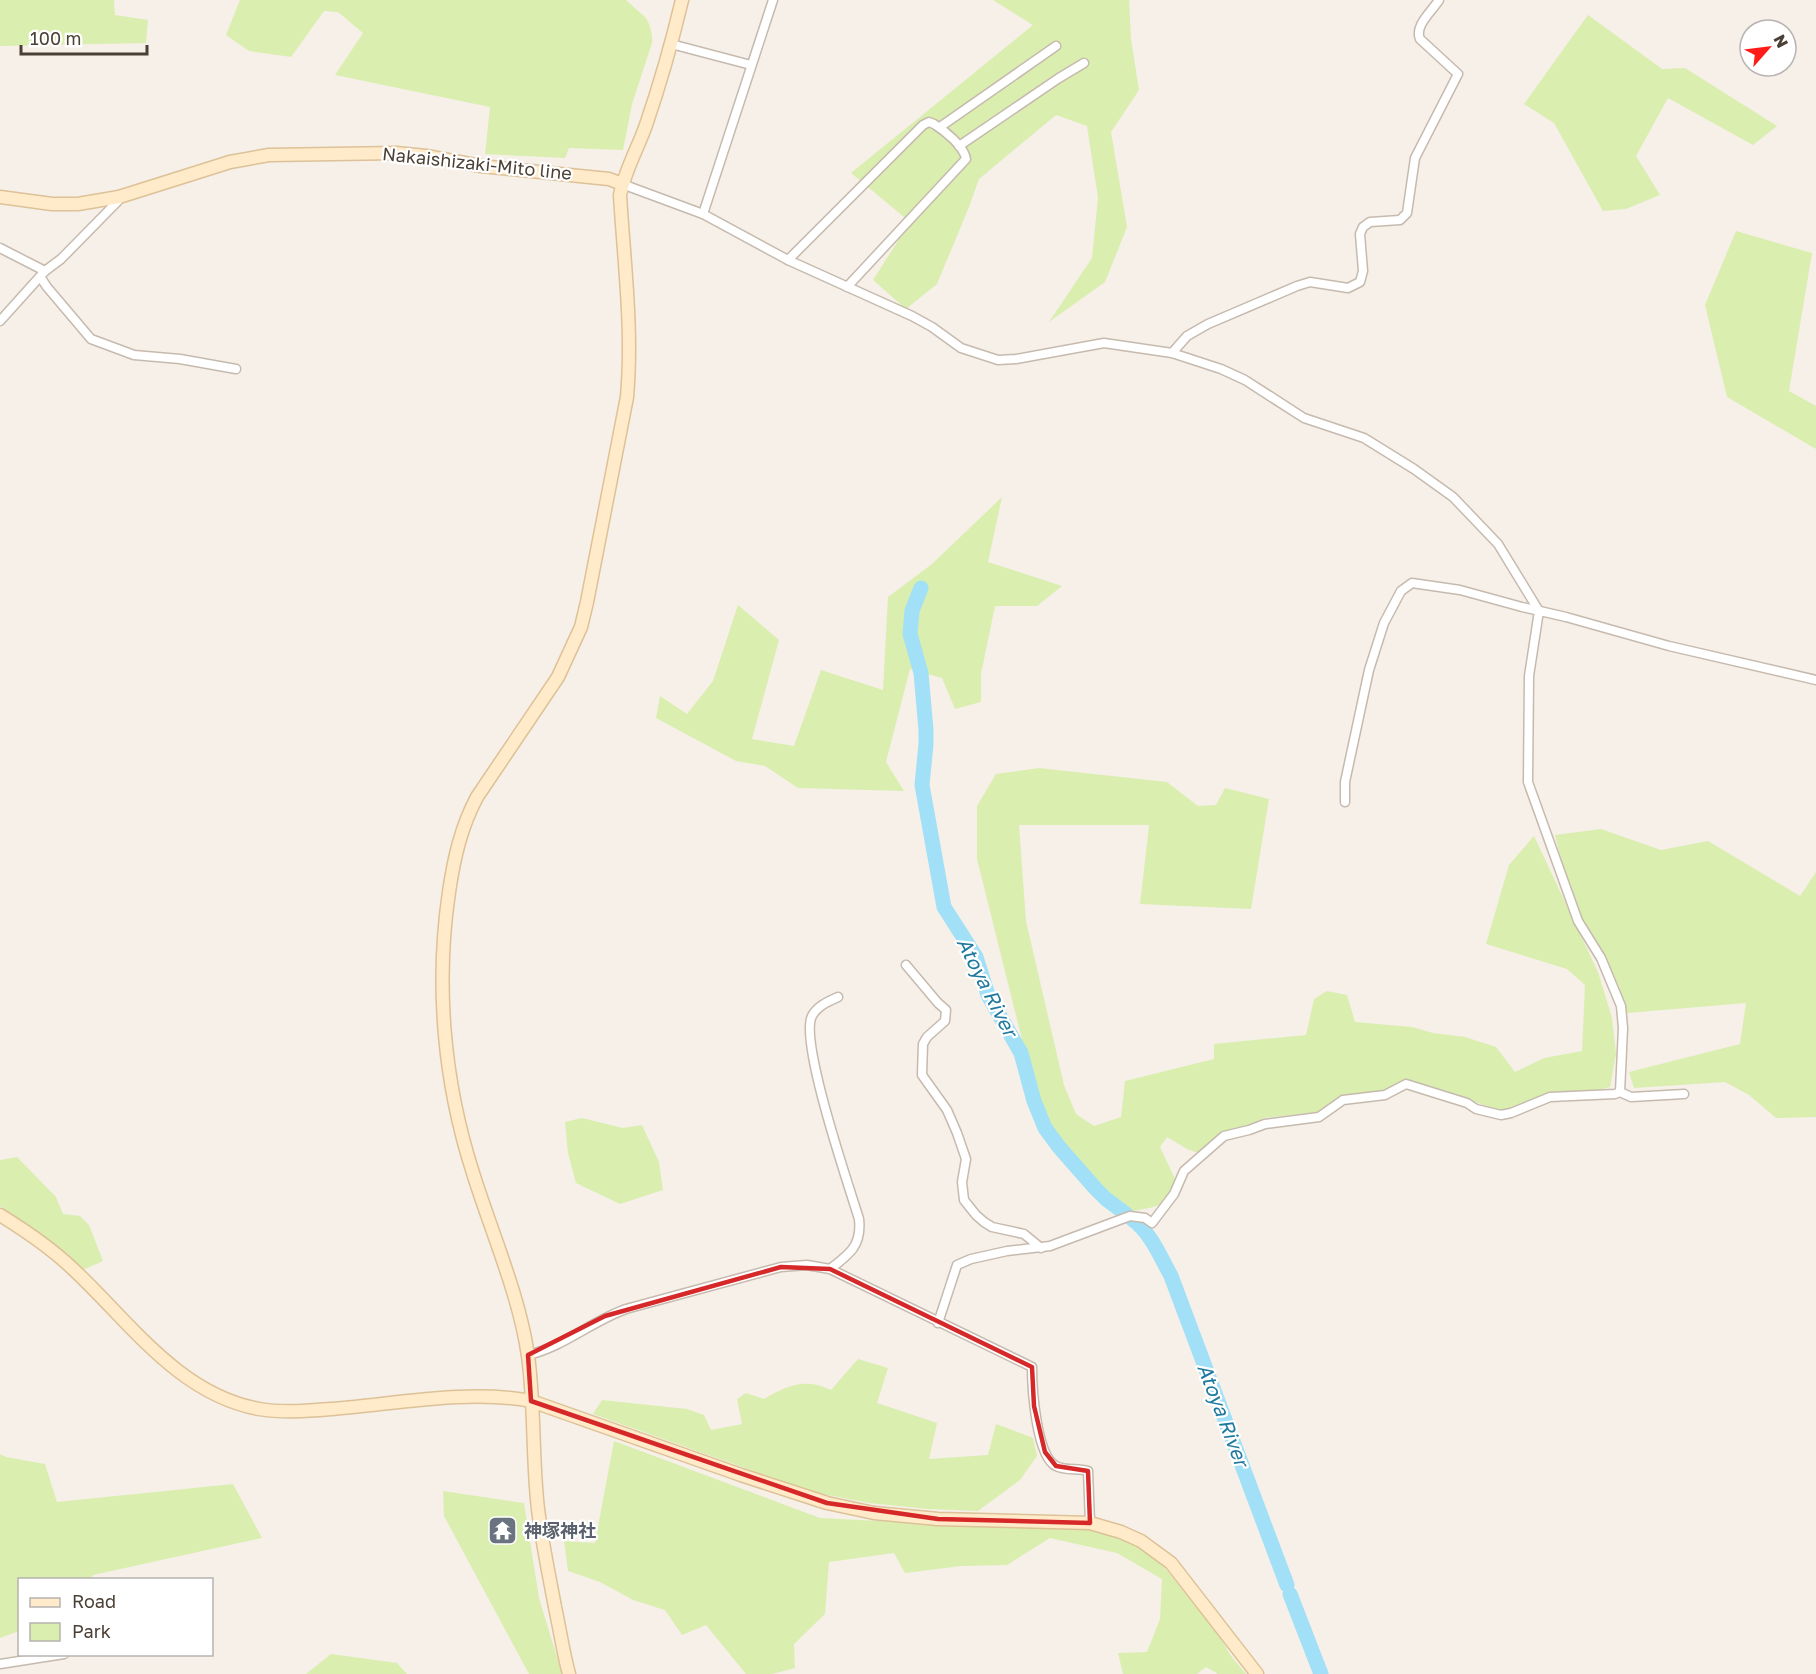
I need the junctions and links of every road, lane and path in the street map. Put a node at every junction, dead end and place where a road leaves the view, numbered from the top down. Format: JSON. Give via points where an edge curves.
{"nodes":[{"id":1,"x":682,"y":0,"type":"edge"},
{"id":2,"x":773,"y":0,"type":"edge"},
{"id":3,"x":1438,"y":0,"type":"edge"},
{"id":4,"x":671,"y":44,"type":"junction"},
{"id":5,"x":1056,"y":46,"type":"dead end"},
{"id":6,"x":1084,"y":63,"type":"dead end"},
{"id":7,"x":751,"y":65,"type":"junction"},
{"id":8,"x":940,"y":127,"type":"junction"},
{"id":9,"x":959,"y":146,"type":"junction"},
{"id":10,"x":622,"y":184,"type":"junction"},
{"id":11,"x":0,"y":197,"type":"edge"},
{"id":12,"x":119,"y":197,"type":"junction"},
{"id":13,"x":703,"y":214,"type":"junction"},
{"id":14,"x":0,"y":248,"type":"edge"},
{"id":15,"x":788,"y":260,"type":"junction"},
{"id":16,"x":43,"y":275,"type":"junction"},
{"id":17,"x":847,"y":287,"type":"junction"},
{"id":18,"x":0,"y":321,"type":"edge"},
{"id":19,"x":1172,"y":353,"type":"junction"},
{"id":20,"x":236,"y":369,"type":"dead end"},
{"id":21,"x":1539,"y":611,"type":"junction"},
{"id":22,"x":1816,"y":680,"type":"edge"},
{"id":23,"x":1345,"y":802,"type":"dead end"},
{"id":24,"x":906,"y":965,"type":"dead end"},
{"id":25,"x":838,"y":997,"type":"dead end"},
{"id":26,"x":1620,"y":1092,"type":"junction"},
{"id":27,"x":1684,"y":1094,"type":"dead end"},
{"id":28,"x":0,"y":1215,"type":"edge"},
{"id":29,"x":1041,"y":1248,"type":"junction"},
{"id":30,"x":830,"y":1269,"type":"junction"},
{"id":31,"x":938,"y":1323,"type":"junction"},
{"id":32,"x":528,"y":1355,"type":"junction"},
{"id":33,"x":531,"y":1401,"type":"junction"},
{"id":34,"x":1090,"y":1523,"type":"junction"},
{"id":35,"x":51,"y":1656,"type":"edge"},
{"id":36,"x":0,"y":1664,"type":"edge"},
{"id":37,"x":569,"y":1674,"type":"edge"},
{"id":38,"x":1257,"y":1674,"type":"edge"}],
"edges":[{"from":1,"to":4,"type":"street"},
{"from":2,"to":7,"type":"street"},
{"from":3,"to":19,"type":"street","via":[[1418,34],[1458,74],[1415,158],[1407,213],[1400,220],[1370,222],[1360,234],[1360,282],[1348,288],[1310,282],[1297,286],[1201,328],[1187,336]]},
{"from":4,"to":7,"type":"street"},
{"from":4,"to":10,"type":"street"},
{"from":5,"to":8,"type":"street"},
{"from":6,"to":9,"type":"street"},
{"from":7,"to":13,"type":"street"},
{"from":8,"to":9,"type":"street"},
{"from":8,"to":15,"type":"street","via":[[929,122],[923,125]]},
{"from":9,"to":17,"type":"street","via":[[966,159]]},
{"from":10,"to":12,"type":"street","name":"Nakaishizaki-Mito line","via":[[609,179],[396,153],[269,155],[230,162]]},
{"from":10,"to":13,"type":"street"},
{"from":10,"to":32,"type":"street","via":[[629,377],[587,602],[558,677],[467,816],[454,860],[444,926],[442,988],[457,1114]]},
{"from":11,"to":12,"type":"street","name":"Nakaishizaki-Mito line","via":[[65,205]]},
{"from":12,"to":16,"type":"street"},
{"from":13,"to":15,"type":"street"},
{"from":14,"to":16,"type":"street"},
{"from":15,"to":17,"type":"street"},
{"from":16,"to":18,"type":"street"},
{"from":16,"to":20,"type":"street","via":[[47,287],[91,339],[134,355]]},
{"from":17,"to":19,"type":"street","via":[[922,321],[961,348],[998,360],[1104,343]]},
{"from":19,"to":21,"type":"street","via":[[1245,380],[1305,418],[1364,438],[1414,469],[1453,497],[1498,544]]},
{"from":21,"to":22,"type":"street"},
{"from":21,"to":23,"type":"street","via":[[1409,580],[1384,623],[1369,670],[1345,782]]},
{"from":21,"to":26,"type":"street","via":[[1529,676],[1528,782],[1578,921],[1620,1000]]},
{"from":24,"to":29,"type":"street","via":[[946,1010],[945,1021],[923,1044],[922,1075],[947,1110],[966,1159],[964,1200],[984,1222],[1024,1234]]},
{"from":25,"to":30,"type":"street","via":[[823,1004],[812,1016],[810,1040],[860,1233],[850,1251]]},
{"from":26,"to":27,"type":"street","via":[[1631,1097]]},
{"from":26,"to":29,"type":"street","via":[[1550,1097],[1501,1115],[1406,1084],[1384,1095],[1343,1100],[1319,1117],[1265,1124],[1224,1136],[1184,1171],[1174,1194],[1152,1223],[1130,1216]]},
{"from":28,"to":33,"type":"street","via":[[73,1268],[182,1375],[237,1403],[291,1412],[460,1397]]},
{"from":29,"to":31,"type":"street","via":[[1007,1251],[957,1265]]},
{"from":30,"to":31,"type":"street"},
{"from":30,"to":32,"type":"street","via":[[807,1264],[781,1267],[626,1309],[605,1316],[543,1352]]},
{"from":31,"to":34,"type":"street","via":[[1032,1367],[1034,1406],[1049,1461],[1056,1466],[1088,1471]]},
{"from":32,"to":33,"type":"street"},
{"from":33,"to":34,"type":"street","via":[[788,1491],[874,1513],[938,1519]]},
{"from":33,"to":37,"type":"street","via":[[538,1509]]},
{"from":34,"to":38,"type":"street","via":[[1141,1540],[1171,1563]]},
{"from":35,"to":36,"type":"street"}]}
